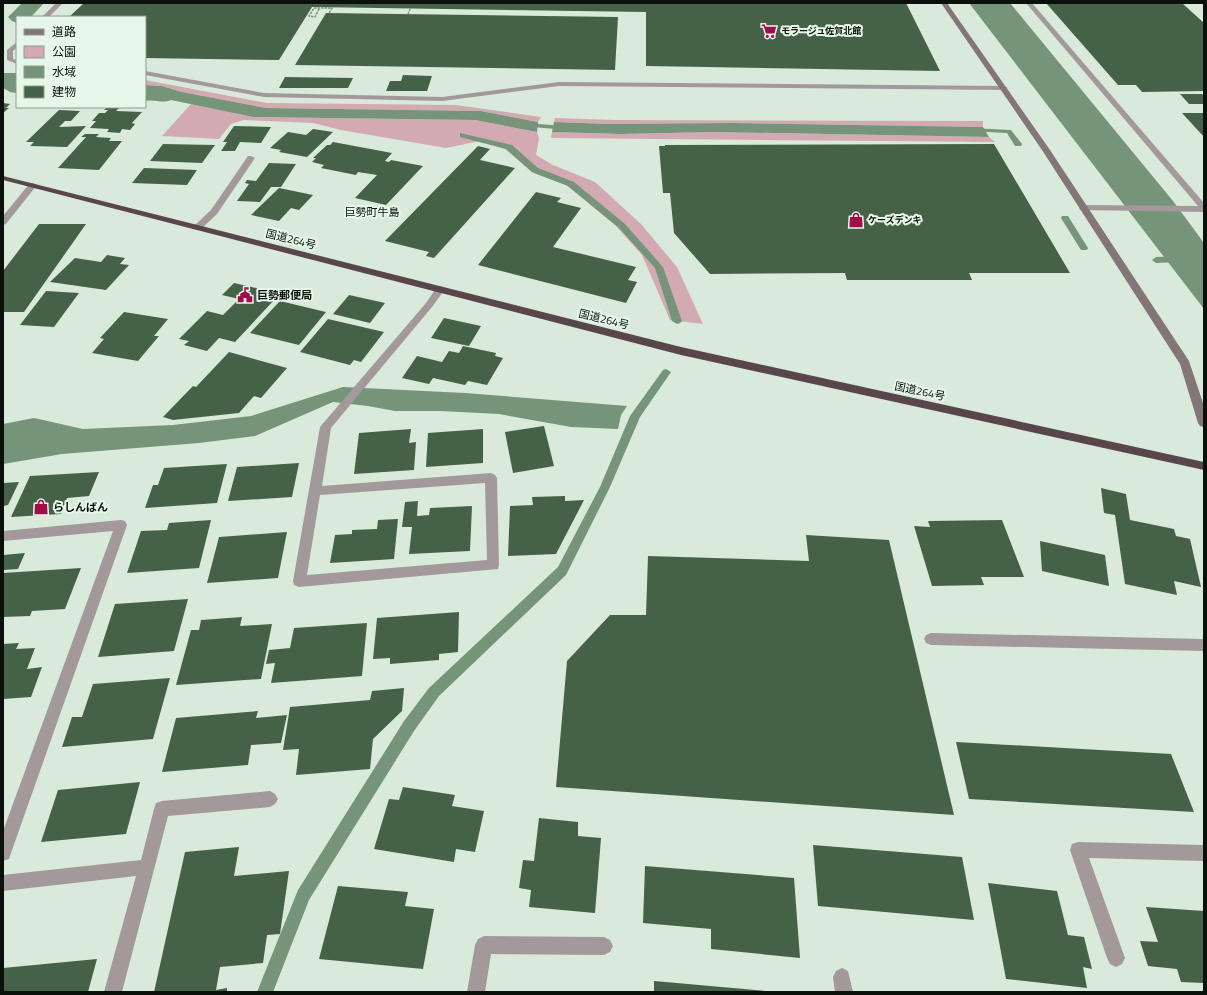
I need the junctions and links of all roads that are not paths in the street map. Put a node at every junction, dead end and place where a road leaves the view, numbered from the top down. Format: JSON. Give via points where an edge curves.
{"nodes":[{"id":1,"x":60,"y":3,"type":"edge"},
{"id":2,"x":944,"y":3,"type":"edge"},
{"id":3,"x":1029,"y":3,"type":"edge"},
{"id":4,"x":46,"y":16,"type":"edge"},
{"id":5,"x":16,"y":45,"type":"edge"},
{"id":6,"x":16,"y":62,"type":"edge"},
{"id":7,"x":146,"y":73,"type":"edge"},
{"id":8,"x":1004,"y":88,"type":"junction"},
{"id":9,"x":251,"y":158,"type":"dead end"},
{"id":10,"x":3,"y":178,"type":"edge"},
{"id":11,"x":33,"y":185,"type":"junction"},
{"id":12,"x":1083,"y":208,"type":"junction"},
{"id":13,"x":1204,"y":208,"type":"edge"},
{"id":14,"x":3,"y":222,"type":"edge"},
{"id":15,"x":198,"y":227,"type":"junction"},
{"id":16,"x":440,"y":289,"type":"junction"},
{"id":17,"x":1204,"y":423,"type":"edge"},
{"id":18,"x":1204,"y":466,"type":"edge"},
{"id":19,"x":315,"y":491,"type":"junction"},
{"id":20,"x":3,"y":536,"type":"edge"},
{"id":21,"x":931,"y":639,"type":"dead end"},
{"id":22,"x":1204,"y":644,"type":"edge"},
{"id":23,"x":270,"y":799,"type":"dead end"},
{"id":24,"x":3,"y":853,"type":"edge"},
{"id":25,"x":1204,"y":853,"type":"edge"},
{"id":26,"x":147,"y":867,"type":"junction"},
{"id":27,"x":3,"y":883,"type":"edge"},
{"id":28,"x":604,"y":946,"type":"dead end"},
{"id":29,"x":1116,"y":958,"type":"dead end"},
{"id":30,"x":112,"y":992,"type":"edge"},
{"id":31,"x":476,"y":992,"type":"edge"}],
"edges":[{"from":1,"to":4,"type":"street"},
{"from":2,"to":8,"type":"street"},
{"from":3,"to":13,"type":"street"},
{"from":5,"to":6,"type":"street","via":[[10,50],[10,60]]},
{"from":7,"to":8,"type":"street","via":[[264,95],[442,99],[571,84]]},
{"from":8,"to":12,"type":"street"},
{"from":9,"to":15,"type":"street","via":[[214,212]]},
{"from":10,"to":11,"type":"highway","name":"国道264号"},
{"from":11,"to":14,"type":"street"},
{"from":11,"to":15,"type":"highway","name":"国道264号"},
{"from":12,"to":13,"type":"street"},
{"from":12,"to":17,"type":"street","via":[[1185,364]]},
{"from":15,"to":16,"type":"highway","name":"国道264号"},
{"from":16,"to":18,"type":"highway","name":"国道264号","via":[[681,350]]},
{"from":16,"to":19,"type":"street","via":[[326,427]]},
{"from":19,"to":19,"type":"street","via":[[299,581],[493,565],[491,478]]},
{"from":20,"to":24,"type":"street","via":[[121,525]]},
{"from":21,"to":22,"type":"street"},
{"from":23,"to":26,"type":"street","via":[[162,809]]},
{"from":25,"to":29,"type":"street","via":[[1078,850]]},
{"from":26,"to":27,"type":"street"},
{"from":26,"to":30,"type":"street"},
{"from":28,"to":31,"type":"street","via":[[484,945]]}]}
